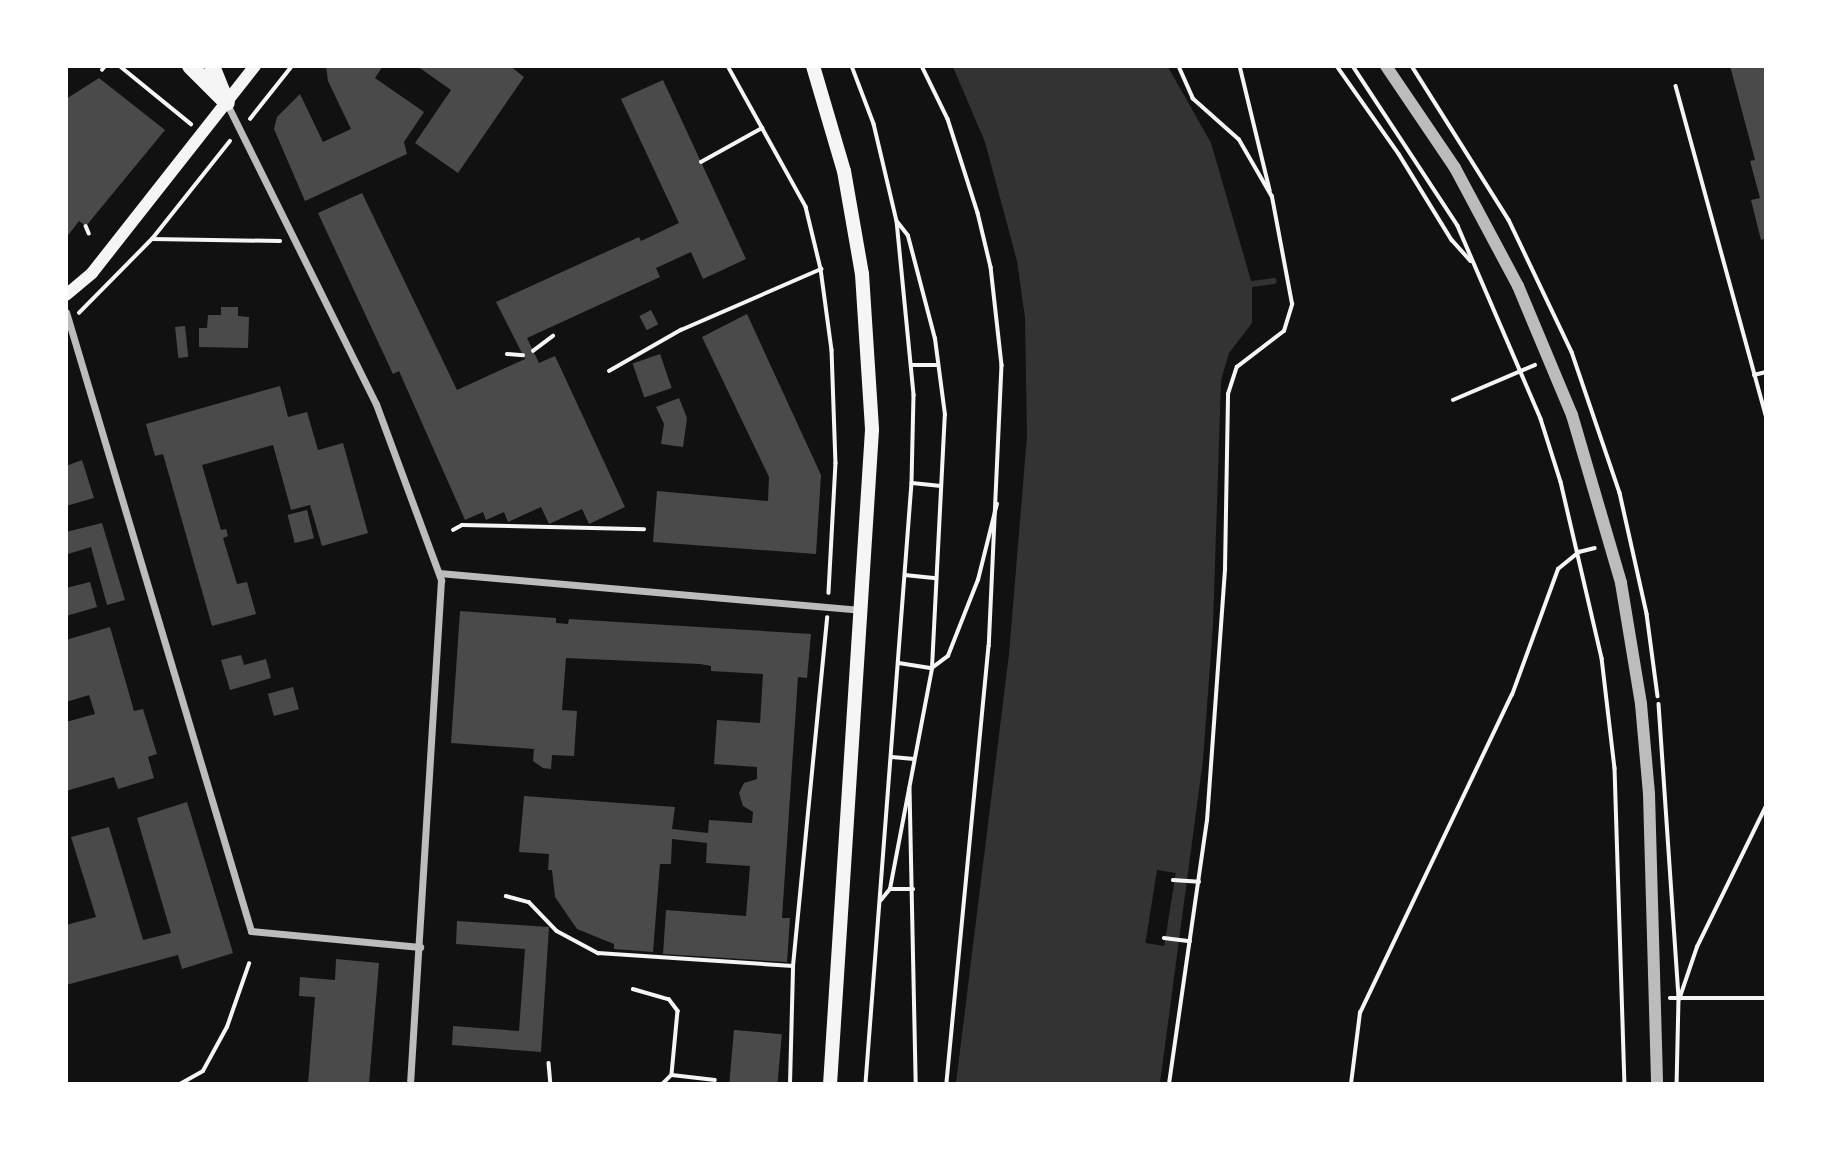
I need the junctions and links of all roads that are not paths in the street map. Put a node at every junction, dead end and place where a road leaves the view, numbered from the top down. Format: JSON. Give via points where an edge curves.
{"nodes":[{"id":1,"x":190,"y":66,"type":"edge"},
{"id":2,"x":212,"y":66,"type":"edge"},
{"id":3,"x":255,"y":66,"type":"edge"},
{"id":4,"x":813,"y":66,"type":"edge"},
{"id":5,"x":1386,"y":66,"type":"edge"},
{"id":6,"x":227,"y":103,"type":"junction"},
{"id":7,"x":66,"y":295,"type":"edge"},
{"id":8,"x":66,"y":312,"type":"edge"},
{"id":9,"x":439,"y":573,"type":"junction"},
{"id":10,"x":860,"y":610,"type":"junction"},
{"id":11,"x":420,"y":947,"type":"junction"},
{"id":12,"x":410,"y":1083,"type":"edge"},
{"id":13,"x":830,"y":1083,"type":"edge"},
{"id":14,"x":1657,"y":1083,"type":"edge"}],
"edges":[{"from":1,"to":6,"type":"highway"},
{"from":2,"to":6,"type":"highway"},
{"from":3,"to":6,"type":"main road"},
{"from":4,"to":10,"type":"main road","via":[[844,171],[867,322],[872,430]]},
{"from":5,"to":14,"type":"street","via":[[1484,220],[1550,360],[1591,474],[1621,583],[1642,717],[1658,998]]},
{"from":6,"to":7,"type":"main road","via":[[92,274]]},
{"from":6,"to":9,"type":"street","via":[[376,404]]},
{"from":8,"to":11,"type":"street","via":[[251,931]]},
{"from":9,"to":10,"type":"street"},
{"from":9,"to":11,"type":"street","via":[[442,616]]},
{"from":10,"to":13,"type":"main road"},
{"from":11,"to":12,"type":"street"}]}
